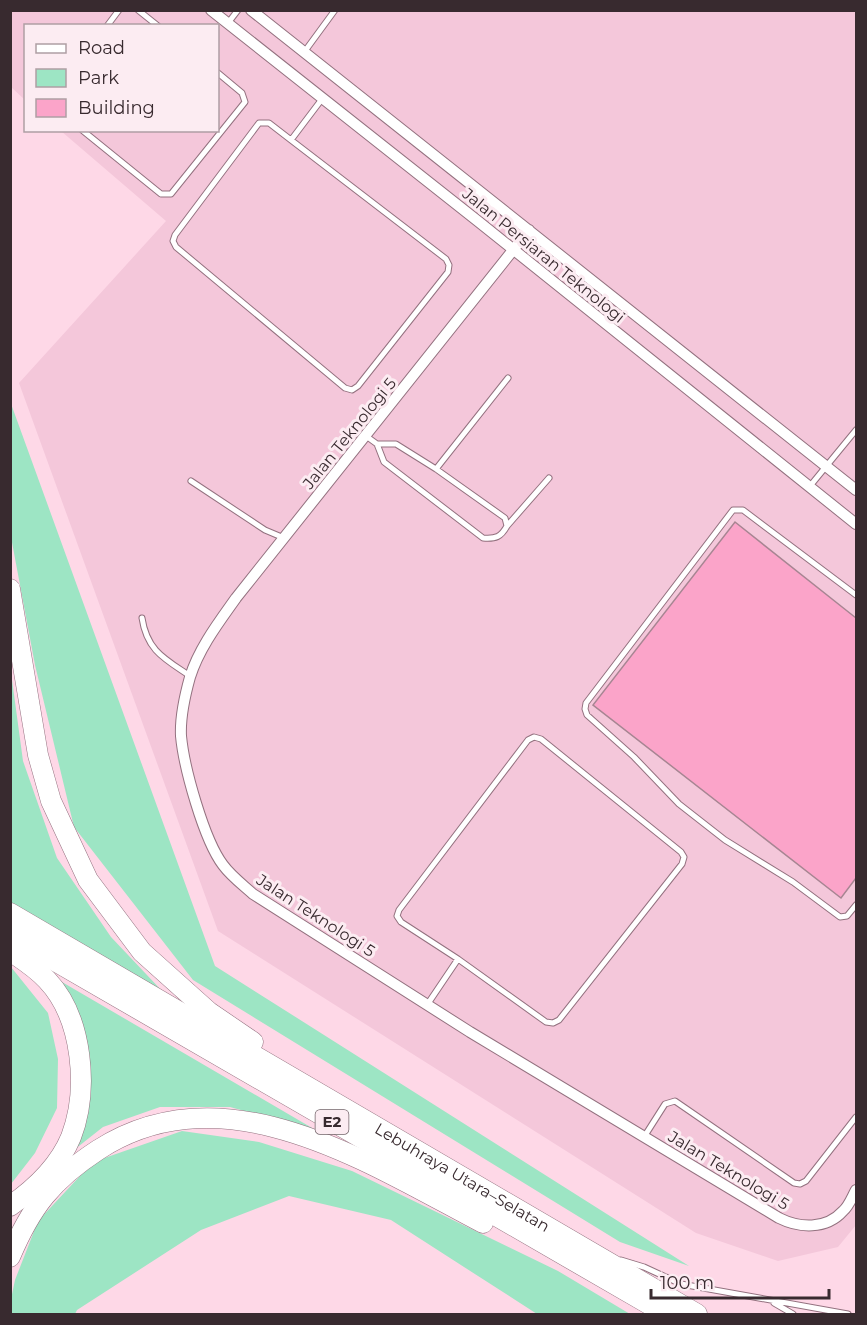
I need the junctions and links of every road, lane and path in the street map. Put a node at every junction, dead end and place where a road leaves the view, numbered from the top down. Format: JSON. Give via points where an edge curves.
{"nodes":[{"id":1,"x":119,"y":10,"type":"edge"},
{"id":2,"x":138,"y":10,"type":"edge"},
{"id":3,"x":211,"y":10,"type":"edge"},
{"id":4,"x":238,"y":10,"type":"edge"},
{"id":5,"x":251,"y":10,"type":"edge"},
{"id":6,"x":335,"y":10,"type":"edge"},
{"id":7,"x":147,"y":13,"type":"edge"},
{"id":8,"x":108,"y":24,"type":"edge"},
{"id":9,"x":227,"y":24,"type":"junction"},
{"id":10,"x":305,"y":51,"type":"junction"},
{"id":11,"x":219,"y":74,"type":"edge"},
{"id":12,"x":322,"y":99,"type":"junction"},
{"id":13,"x":84,"y":132,"type":"edge"},
{"id":14,"x":291,"y":140,"type":"junction"},
{"id":15,"x":529,"y":230,"type":"junction"},
{"id":16,"x":513,"y":249,"type":"junction"},
{"id":17,"x":508,"y":378,"type":"dead end"},
{"id":18,"x":856,"y":430,"type":"edge"},
{"id":19,"x":366,"y":436,"type":"junction"},
{"id":20,"x":377,"y":444,"type":"junction"},
{"id":21,"x":826,"y":466,"type":"junction"},
{"id":22,"x":436,"y":469,"type":"junction"},
{"id":23,"x":549,"y":478,"type":"dead end"},
{"id":24,"x":191,"y":481,"type":"dead end"},
{"id":25,"x":810,"y":487,"type":"junction"},
{"id":26,"x":856,"y":490,"type":"edge"},
{"id":27,"x":856,"y":525,"type":"edge"},
{"id":28,"x":507,"y":526,"type":"junction"},
{"id":29,"x":284,"y":538,"type":"junction"},
{"id":30,"x":10,"y":589,"type":"edge"},
{"id":31,"x":856,"y":595,"type":"edge"},
{"id":32,"x":142,"y":618,"type":"dead end"},
{"id":33,"x":190,"y":676,"type":"junction"},
{"id":34,"x":856,"y":905,"type":"edge"},
{"id":35,"x":10,"y":913,"type":"edge"},
{"id":36,"x":10,"y":935,"type":"edge"},
{"id":37,"x":10,"y":951,"type":"edge"},
{"id":38,"x":458,"y":959,"type":"junction"},
{"id":39,"x":427,"y":1005,"type":"junction"},
{"id":40,"x":349,"y":1112,"type":"junction"},
{"id":41,"x":856,"y":1118,"type":"edge"},
{"id":42,"x":644,"y":1137,"type":"junction"},
{"id":43,"x":856,"y":1190,"type":"edge"},
{"id":44,"x":10,"y":1206,"type":"edge"},
{"id":45,"x":595,"y":1255,"type":"junction"},
{"id":46,"x":10,"y":1257,"type":"edge"},
{"id":47,"x":770,"y":1301,"type":"junction"},
{"id":48,"x":661,"y":1311,"type":"edge"},
{"id":49,"x":697,"y":1314,"type":"edge"},
{"id":50,"x":793,"y":1314,"type":"edge"},
{"id":51,"x":849,"y":1314,"type":"edge"}],
"edges":[{"from":1,"to":8,"type":"lane"},
{"from":2,"to":7,"type":"lane"},
{"from":3,"to":9,"type":"street","name":"Jalan Persiaran Teknologi"},
{"from":4,"to":9,"type":"lane"},
{"from":5,"to":10,"type":"street","name":"Jalan Persiaran Teknologi"},
{"from":6,"to":10,"type":"lane"},
{"from":9,"to":12,"type":"street","name":"Jalan Persiaran Teknologi"},
{"from":10,"to":15,"type":"street","name":"Jalan Persiaran Teknologi"},
{"from":11,"to":13,"type":"lane","via":[[242,93],[244,102],[171,195],[161,194]]},
{"from":12,"to":14,"type":"lane"},
{"from":12,"to":16,"type":"street","name":"Jalan Persiaran Teknologi"},
{"from":14,"to":14,"type":"lane","via":[[450,265],[352,390],[173,241],[259,123],[269,123]]},
{"from":15,"to":16,"type":"street","name":"Jalan Teknologi 5"},
{"from":15,"to":21,"type":"street","name":"Jalan Persiaran Teknologi"},
{"from":16,"to":19,"type":"street","name":"Jalan Teknologi 5"},
{"from":16,"to":25,"type":"street","name":"Jalan Persiaran Teknologi"},
{"from":17,"to":22,"type":"lane"},
{"from":18,"to":21,"type":"lane"},
{"from":19,"to":20,"type":"lane"},
{"from":19,"to":29,"type":"street","name":"Jalan Teknologi 5"},
{"from":20,"to":22,"type":"lane","via":[[396,444]]},
{"from":20,"to":28,"type":"lane","via":[[384,462],[483,538],[495,539]]},
{"from":21,"to":25,"type":"lane"},
{"from":21,"to":26,"type":"street","name":"Jalan Persiaran Teknologi"},
{"from":22,"to":28,"type":"lane","via":[[505,518]]},
{"from":23,"to":28,"type":"lane"},
{"from":24,"to":29,"type":"lane","via":[[265,530]]},
{"from":25,"to":27,"type":"street","name":"Jalan Persiaran Teknologi"},
{"from":29,"to":33,"type":"street","name":"Jalan Teknologi 5","via":[[223,616]]},
{"from":30,"to":40,"type":"highway","via":[[38,755],[51,801],[88,880],[142,952],[174,982],[209,1012]]},
{"from":31,"to":34,"type":"lane","via":[[743,510],[733,510],[585,709],[679,804],[725,840],[840,917],[847,916]]},
{"from":32,"to":33,"type":"lane","via":[[151,646]]},
{"from":33,"to":39,"type":"street","name":"Jalan Teknologi 5","via":[[182,717],[183,752],[206,832],[223,866],[253,894]]},
{"from":35,"to":40,"type":"highway","name":"Lebuhraya Utara–Selatan","number":"E2"},
{"from":36,"to":48,"type":"highway","name":"Lebuhraya Utara–Selatan","number":"E2"},
{"from":37,"to":44,"type":"highway","via":[[48,981],[62,1001],[76,1037],[80,1096],[70,1137],[60,1157],[29,1193]]},
{"from":38,"to":38,"type":"lane","via":[[397,916],[530,738],[541,739],[683,854],[682,864],[556,1022],[546,1022]]},
{"from":38,"to":39,"type":"lane"},
{"from":39,"to":42,"type":"street","name":"Jalan Teknologi 5"},
{"from":40,"to":45,"type":"highway","name":"Lebuhraya Utara–Selatan","number":"E2"},
{"from":41,"to":42,"type":"lane","via":[[800,1184],[675,1101],[665,1104]]},
{"from":42,"to":43,"type":"street","name":"Jalan Teknologi 5","via":[[791,1224],[819,1225],[832,1219],[843,1212]]},
{"from":45,"to":47,"type":"lane","via":[[628,1261],[681,1284]]},
{"from":45,"to":49,"type":"highway","name":"Lebuhraya Utara–Selatan","number":"E2"},
{"from":46,"to":48,"type":"highway","via":[[22,1228],[53,1185],[77,1163],[113,1141],[152,1125],[196,1117],[237,1120],[282,1129],[348,1153],[597,1285]]},
{"from":47,"to":50,"type":"lane"},
{"from":47,"to":51,"type":"lane"}]}
